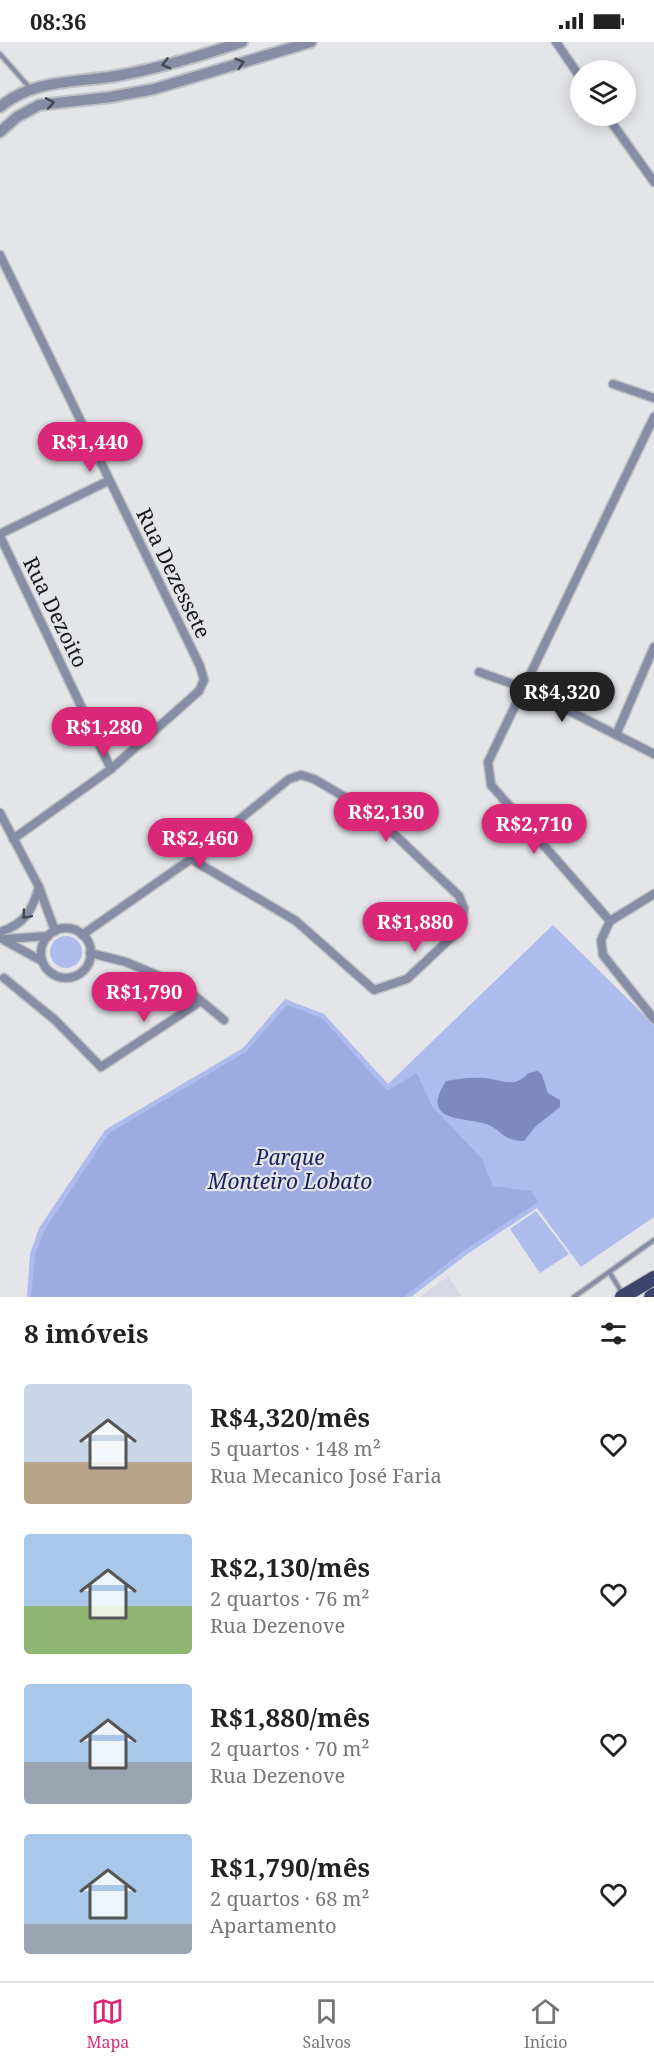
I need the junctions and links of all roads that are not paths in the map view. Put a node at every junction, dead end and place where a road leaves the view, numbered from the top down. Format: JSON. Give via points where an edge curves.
{"nodes":[{"id":1,"x":242,"y":42,"type":"edge"},
{"id":2,"x":311,"y":42,"type":"edge"},
{"id":3,"x":556,"y":42,"type":"edge"},
{"id":4,"x":0,"y":54,"type":"edge"},
{"id":5,"x":570,"y":62,"type":"edge"},
{"id":6,"x":30,"y":88,"type":"junction"},
{"id":7,"x":0,"y":107,"type":"edge"},
{"id":8,"x":614,"y":126,"type":"edge"},
{"id":9,"x":0,"y":132,"type":"edge"},
{"id":10,"x":654,"y":182,"type":"edge"},
{"id":11,"x":0,"y":255,"type":"edge"},
{"id":12,"x":613,"y":384,"type":"dead end"},
{"id":13,"x":654,"y":398,"type":"edge"},
{"id":14,"x":654,"y":417,"type":"edge"},
{"id":15,"x":108,"y":481,"type":"junction"},
{"id":16,"x":0,"y":535,"type":"edge"},
{"id":17,"x":654,"y":647,"type":"edge"},
{"id":18,"x":479,"y":672,"type":"dead end"},
{"id":19,"x":524,"y":688,"type":"junction"},
{"id":20,"x":616,"y":735,"type":"junction"},
{"id":21,"x":654,"y":754,"type":"edge"},
{"id":22,"x":111,"y":769,"type":"junction"},
{"id":23,"x":0,"y":813,"type":"edge"},
{"id":24,"x":13,"y":839,"type":"junction"},
{"id":25,"x":191,"y":859,"type":"junction"},
{"id":26,"x":39,"y":887,"type":"junction"},
{"id":27,"x":654,"y":894,"type":"edge"},
{"id":28,"x":610,"y":921,"type":"junction"},
{"id":29,"x":51,"y":934,"type":"junction"},
{"id":30,"x":82,"y":935,"type":"junction"},
{"id":31,"x":1,"y":936,"type":"edge"},
{"id":32,"x":90,"y":953,"type":"junction"},
{"id":33,"x":42,"y":962,"type":"junction"},
{"id":34,"x":4,"y":978,"type":"dead end"},
{"id":35,"x":201,"y":1001,"type":"junction"},
{"id":36,"x":653,"y":1017,"type":"edge"},
{"id":37,"x":224,"y":1020,"type":"dead end"},
{"id":38,"x":654,"y":1240,"type":"edge"},
{"id":39,"x":610,"y":1273,"type":"junction"},
{"id":40,"x":654,"y":1278,"type":"edge"},
{"id":41,"x":574,"y":1297,"type":"edge"},
{"id":42,"x":623,"y":1297,"type":"edge"}],
"edges":[{"from":1,"to":6,"type":"street","one_way":true,"via":[[123,75]]},
{"from":9,"to":2,"type":"street","one_way":true,"via":[[39,105],[154,89]]},
{"from":3,"to":5,"type":"street"},
{"from":4,"to":6,"type":"lane"},
{"from":6,"to":7,"type":"street"},
{"from":8,"to":10,"type":"street"},
{"from":11,"to":15,"type":"street","name":"Rua Dezessete"},
{"from":12,"to":13,"type":"street"},
{"from":14,"to":19,"type":"street"},
{"from":15,"to":16,"type":"street"},
{"from":15,"to":22,"type":"street","name":"Rua Dezessete","via":[[204,680],[199,691]]},
{"from":16,"to":22,"type":"street","name":"Rua Dezoito"},
{"from":17,"to":20,"type":"street"},
{"from":18,"to":19,"type":"street"},
{"from":19,"to":20,"type":"street"},
{"from":19,"to":28,"type":"street","via":[[488,762],[491,785]]},
{"from":20,"to":21,"type":"street"},
{"from":22,"to":24,"type":"street"},
{"from":23,"to":24,"type":"street"},
{"from":24,"to":26,"type":"street"},
{"from":25,"to":25,"type":"street","via":[[296,921],[374,990],[407,979],[462,923],[464,908],[459,896],[372,813],[301,775],[289,779]]},
{"from":25,"to":30,"type":"street"},
{"from":26,"to":29,"type":"street"},
{"from":26,"to":31,"type":"street","one_way":true,"via":[[31,914]]},
{"from":27,"to":28,"type":"street"},
{"from":28,"to":36,"type":"street","via":[[601,940],[603,955]]},
{"from":29,"to":30,"type":"street","via":[[74,930]]},
{"from":29,"to":31,"type":"street"},
{"from":29,"to":33,"type":"street","via":[[41,952]]},
{"from":30,"to":32,"type":"street"},
{"from":31,"to":33,"type":"street"},
{"from":32,"to":33,"type":"street","via":[[83,971],[65,978],[55,976]]},
{"from":32,"to":35,"type":"street","via":[[161,975]]},
{"from":34,"to":35,"type":"street","via":[[55,1020],[101,1067]]},
{"from":35,"to":37,"type":"street"},
{"from":38,"to":39,"type":"lane"},
{"from":39,"to":41,"type":"lane"},
{"from":39,"to":42,"type":"lane"},
{"from":40,"to":42,"type":"main road"}]}
